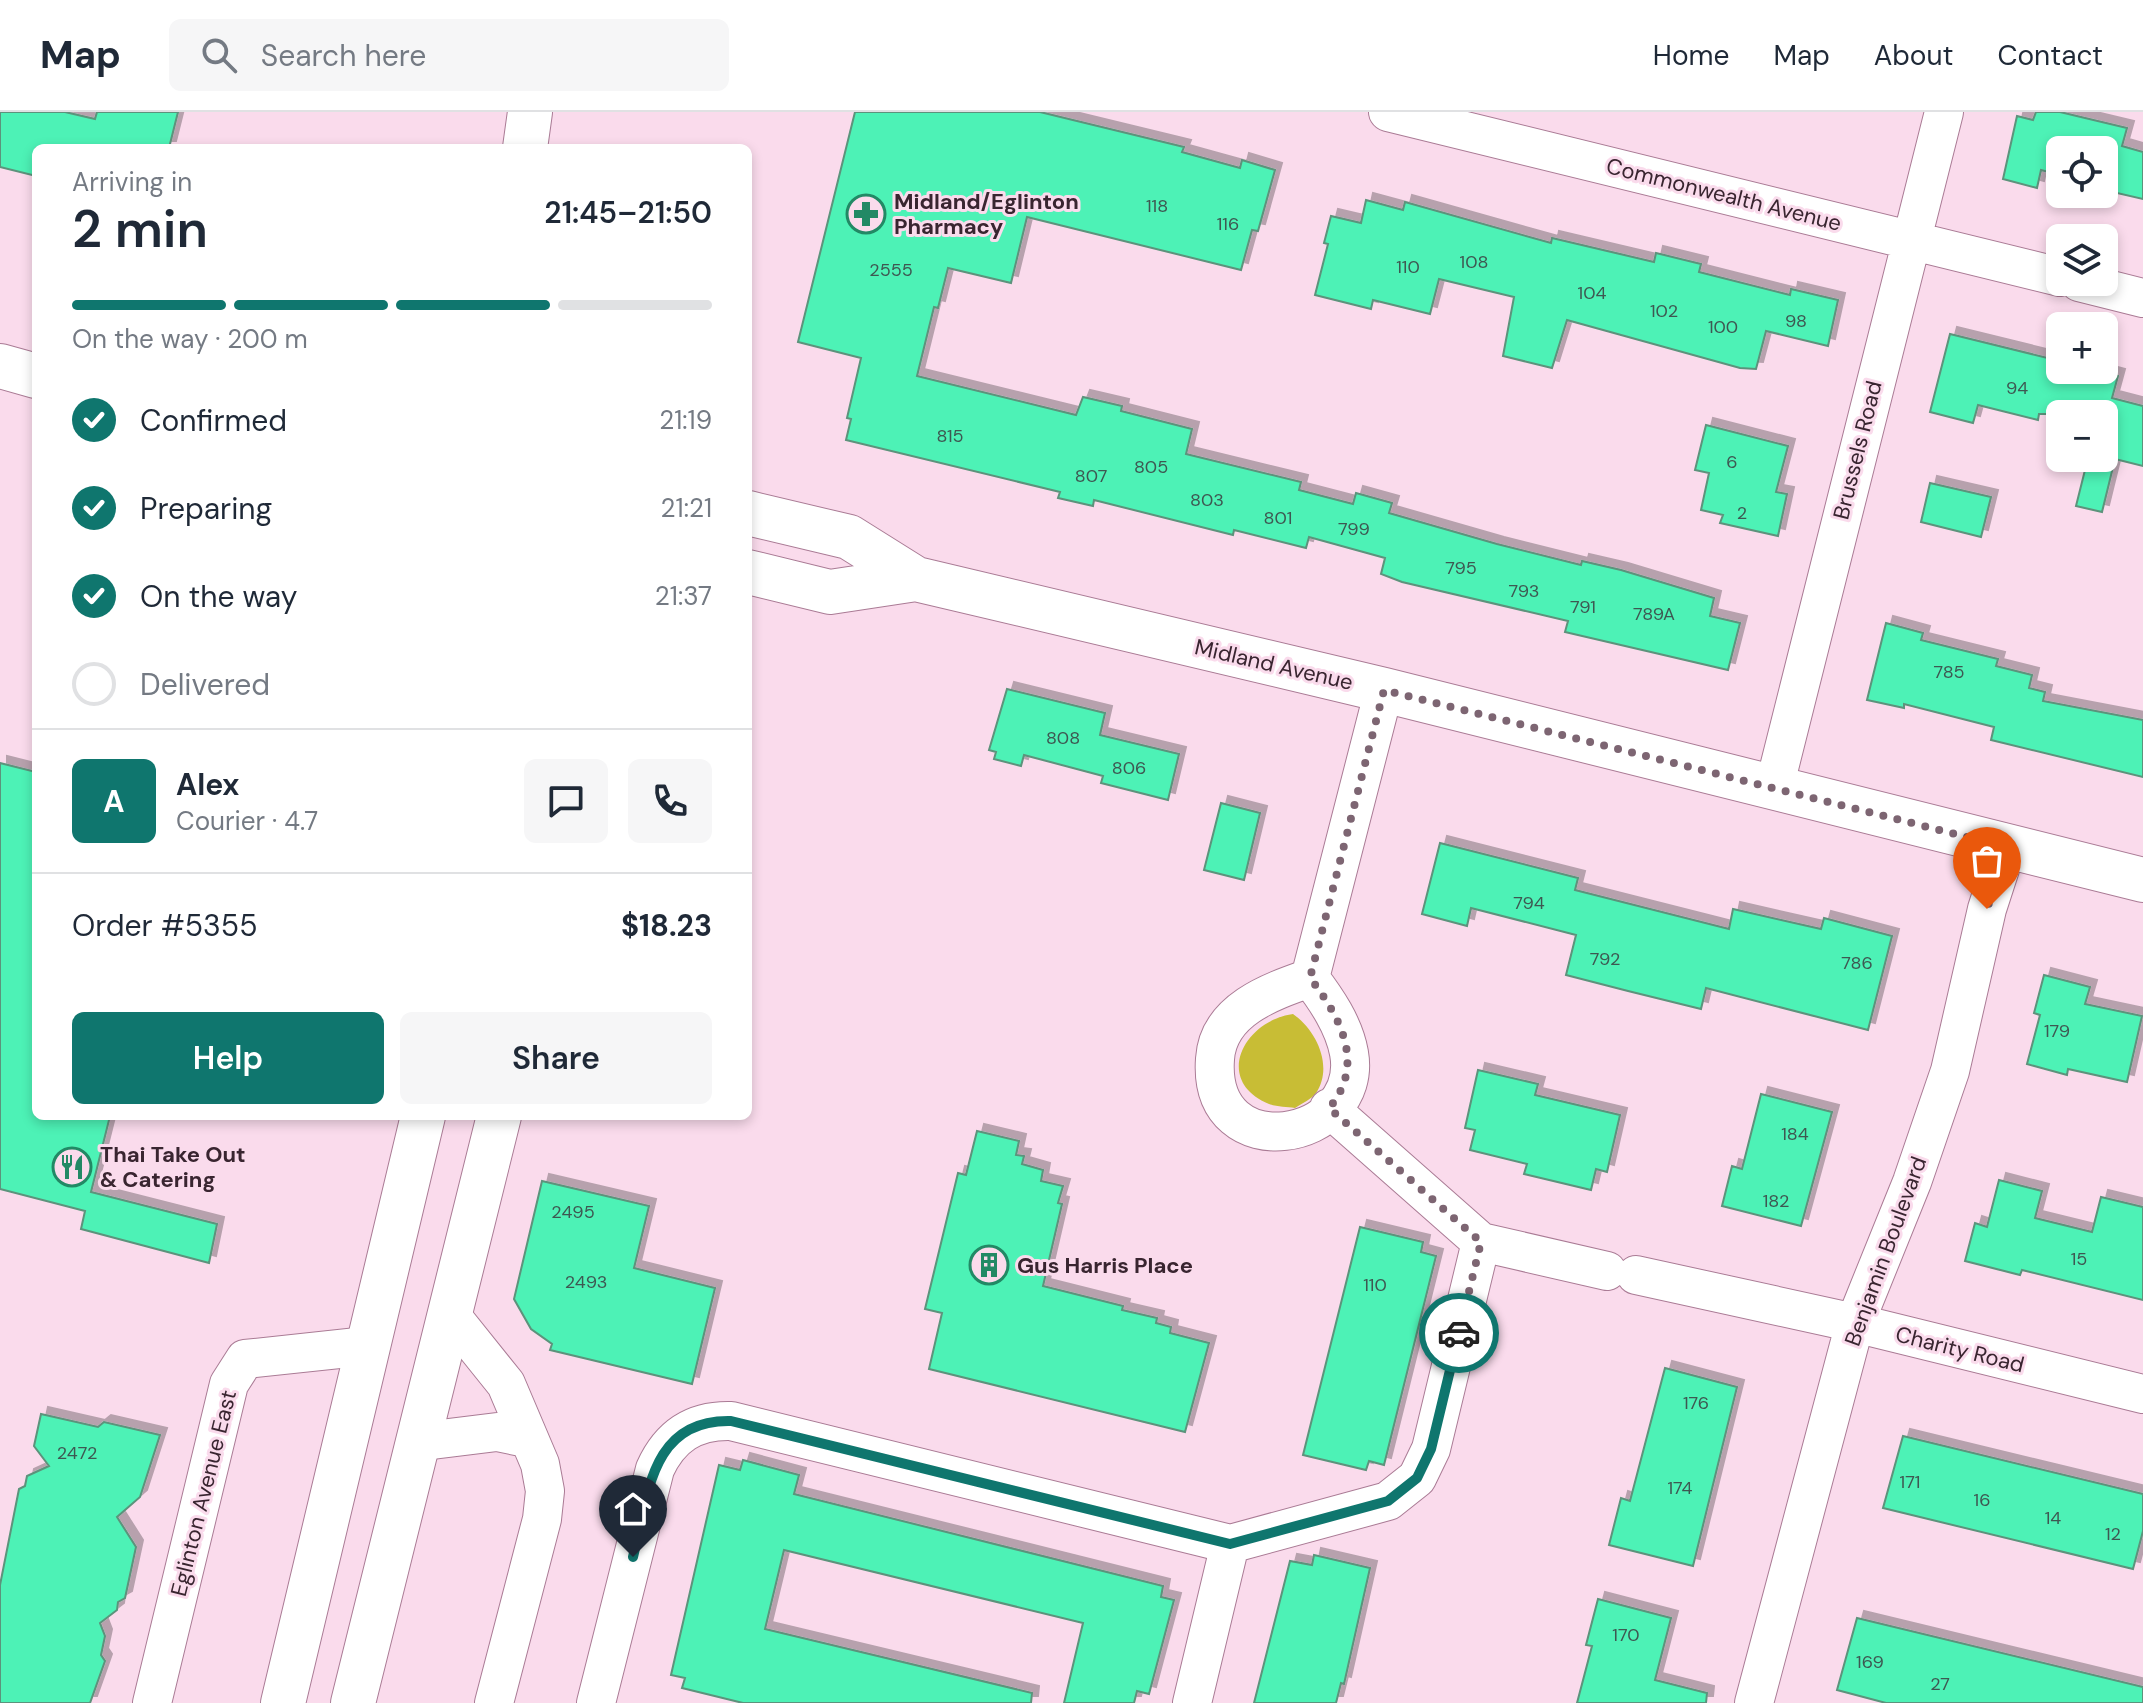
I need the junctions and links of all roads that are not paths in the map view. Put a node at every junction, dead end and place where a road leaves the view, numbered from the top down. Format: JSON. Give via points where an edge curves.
{"nodes":[{"id":1,"x":530,"y":112,"type":"edge"},
{"id":2,"x":1388,"y":112,"type":"edge"},
{"id":3,"x":1944,"y":112,"type":"edge"},
{"id":4,"x":526,"y":144,"type":"edge"},
{"id":5,"x":1910,"y":242,"type":"junction"},
{"id":6,"x":2046,"y":274,"type":"edge"},
{"id":7,"x":2118,"y":292,"type":"edge"},
{"id":8,"x":2143,"y":298,"type":"edge"},
{"id":9,"x":0,"y":366,"type":"edge"},
{"id":10,"x":32,"y":375,"type":"edge"},
{"id":11,"x":752,"y":514,"type":"edge"},
{"id":12,"x":752,"y":573,"type":"edge"},
{"id":13,"x":916,"y":579,"type":"junction"},
{"id":14,"x":1384,"y":690,"type":"junction"},
{"id":15,"x":1774,"y":788,"type":"junction"},
{"id":16,"x":2007,"y":847,"type":"junction"},
{"id":17,"x":2143,"y":880,"type":"edge"},
{"id":18,"x":1310,"y":978,"type":"junction"},
{"id":19,"x":1329,"y":1108,"type":"junction"},
{"id":20,"x":422,"y":1120,"type":"edge"},
{"id":21,"x":498,"y":1120,"type":"edge"},
{"id":22,"x":1481,"y":1242,"type":"junction"},
{"id":23,"x":449,"y":1313,"type":"junction"},
{"id":24,"x":1855,"y":1323,"type":"junction"},
{"id":25,"x":367,"y":1346,"type":"junction"},
{"id":26,"x":2143,"y":1394,"type":"edge"},
{"id":27,"x":526,"y":1438,"type":"junction"},
{"id":28,"x":416,"y":1442,"type":"junction"},
{"id":29,"x":1230,"y":1544,"type":"junction"},
{"id":30,"x":152,"y":1703,"type":"edge"},
{"id":31,"x":283,"y":1703,"type":"edge"},
{"id":32,"x":353,"y":1703,"type":"edge"},
{"id":33,"x":495,"y":1703,"type":"edge"},
{"id":34,"x":596,"y":1703,"type":"edge"},
{"id":35,"x":1192,"y":1703,"type":"edge"},
{"id":36,"x":1754,"y":1703,"type":"edge"}],
"edges":[{"from":1,"to":4,"type":"main road"},
{"from":2,"to":5,"type":"street","name":"Commonwealth Avenue"},
{"from":3,"to":5,"type":"street","name":"Brussels Road"},
{"from":5,"to":6,"type":"street","name":"Commonwealth Avenue"},
{"from":5,"to":15,"type":"street","name":"Brussels Road"},
{"from":7,"to":8,"type":"street"},
{"from":9,"to":10,"type":"main road"},
{"from":11,"to":13,"type":"main road","name":"Midland Avenue","via":[[849,537]]},
{"from":12,"to":13,"type":"main road","name":"Midland Avenue","via":[[830,592]]},
{"from":13,"to":14,"type":"main road","name":"Midland Avenue"},
{"from":14,"to":15,"type":"main road","name":"Midland Avenue"},
{"from":14,"to":18,"type":"street"},
{"from":15,"to":16,"type":"main road","name":"Midland Avenue"},
{"from":16,"to":17,"type":"main road","name":"Midland Avenue"},
{"from":16,"to":24,"type":"street","name":"Benjamin Boulevard","via":[[1987,909],[1950,1071]]},
{"from":18,"to":19,"type":"street","via":[[1327,1000],[1350,1055],[1341,1095]]},
{"from":18,"to":19,"type":"street","via":[[1244,1007],[1226,1026],[1215,1047],[1215,1089],[1234,1118],[1287,1134],[1318,1121]]},
{"from":19,"to":22,"type":"street"},
{"from":20,"to":25,"type":"main road"},
{"from":21,"to":23,"type":"main road"},
{"from":22,"to":24,"type":"street","name":"Charity Road"},
{"from":22,"to":29,"type":"street","via":[[1431,1449],[1417,1478],[1388,1501]]},
{"from":23,"to":27,"type":"street","via":[[506,1384]]},
{"from":23,"to":28,"type":"main road"},
{"from":24,"to":26,"type":"street","name":"Charity Road"},
{"from":24,"to":36,"type":"street","name":"Benjamin Boulevard"},
{"from":25,"to":30,"type":"street","name":"Eglinton Avenue East","via":[[245,1359],[229,1384]]},
{"from":25,"to":31,"type":"main road"},
{"from":27,"to":28,"type":"street","via":[[497,1432]]},
{"from":27,"to":33,"type":"street","via":[[540,1464],[545,1491],[542,1519]]},
{"from":28,"to":32,"type":"main road"},
{"from":29,"to":34,"type":"street","via":[[711,1420],[683,1431],[663,1451],[655,1469]]},
{"from":29,"to":35,"type":"street"}]}
